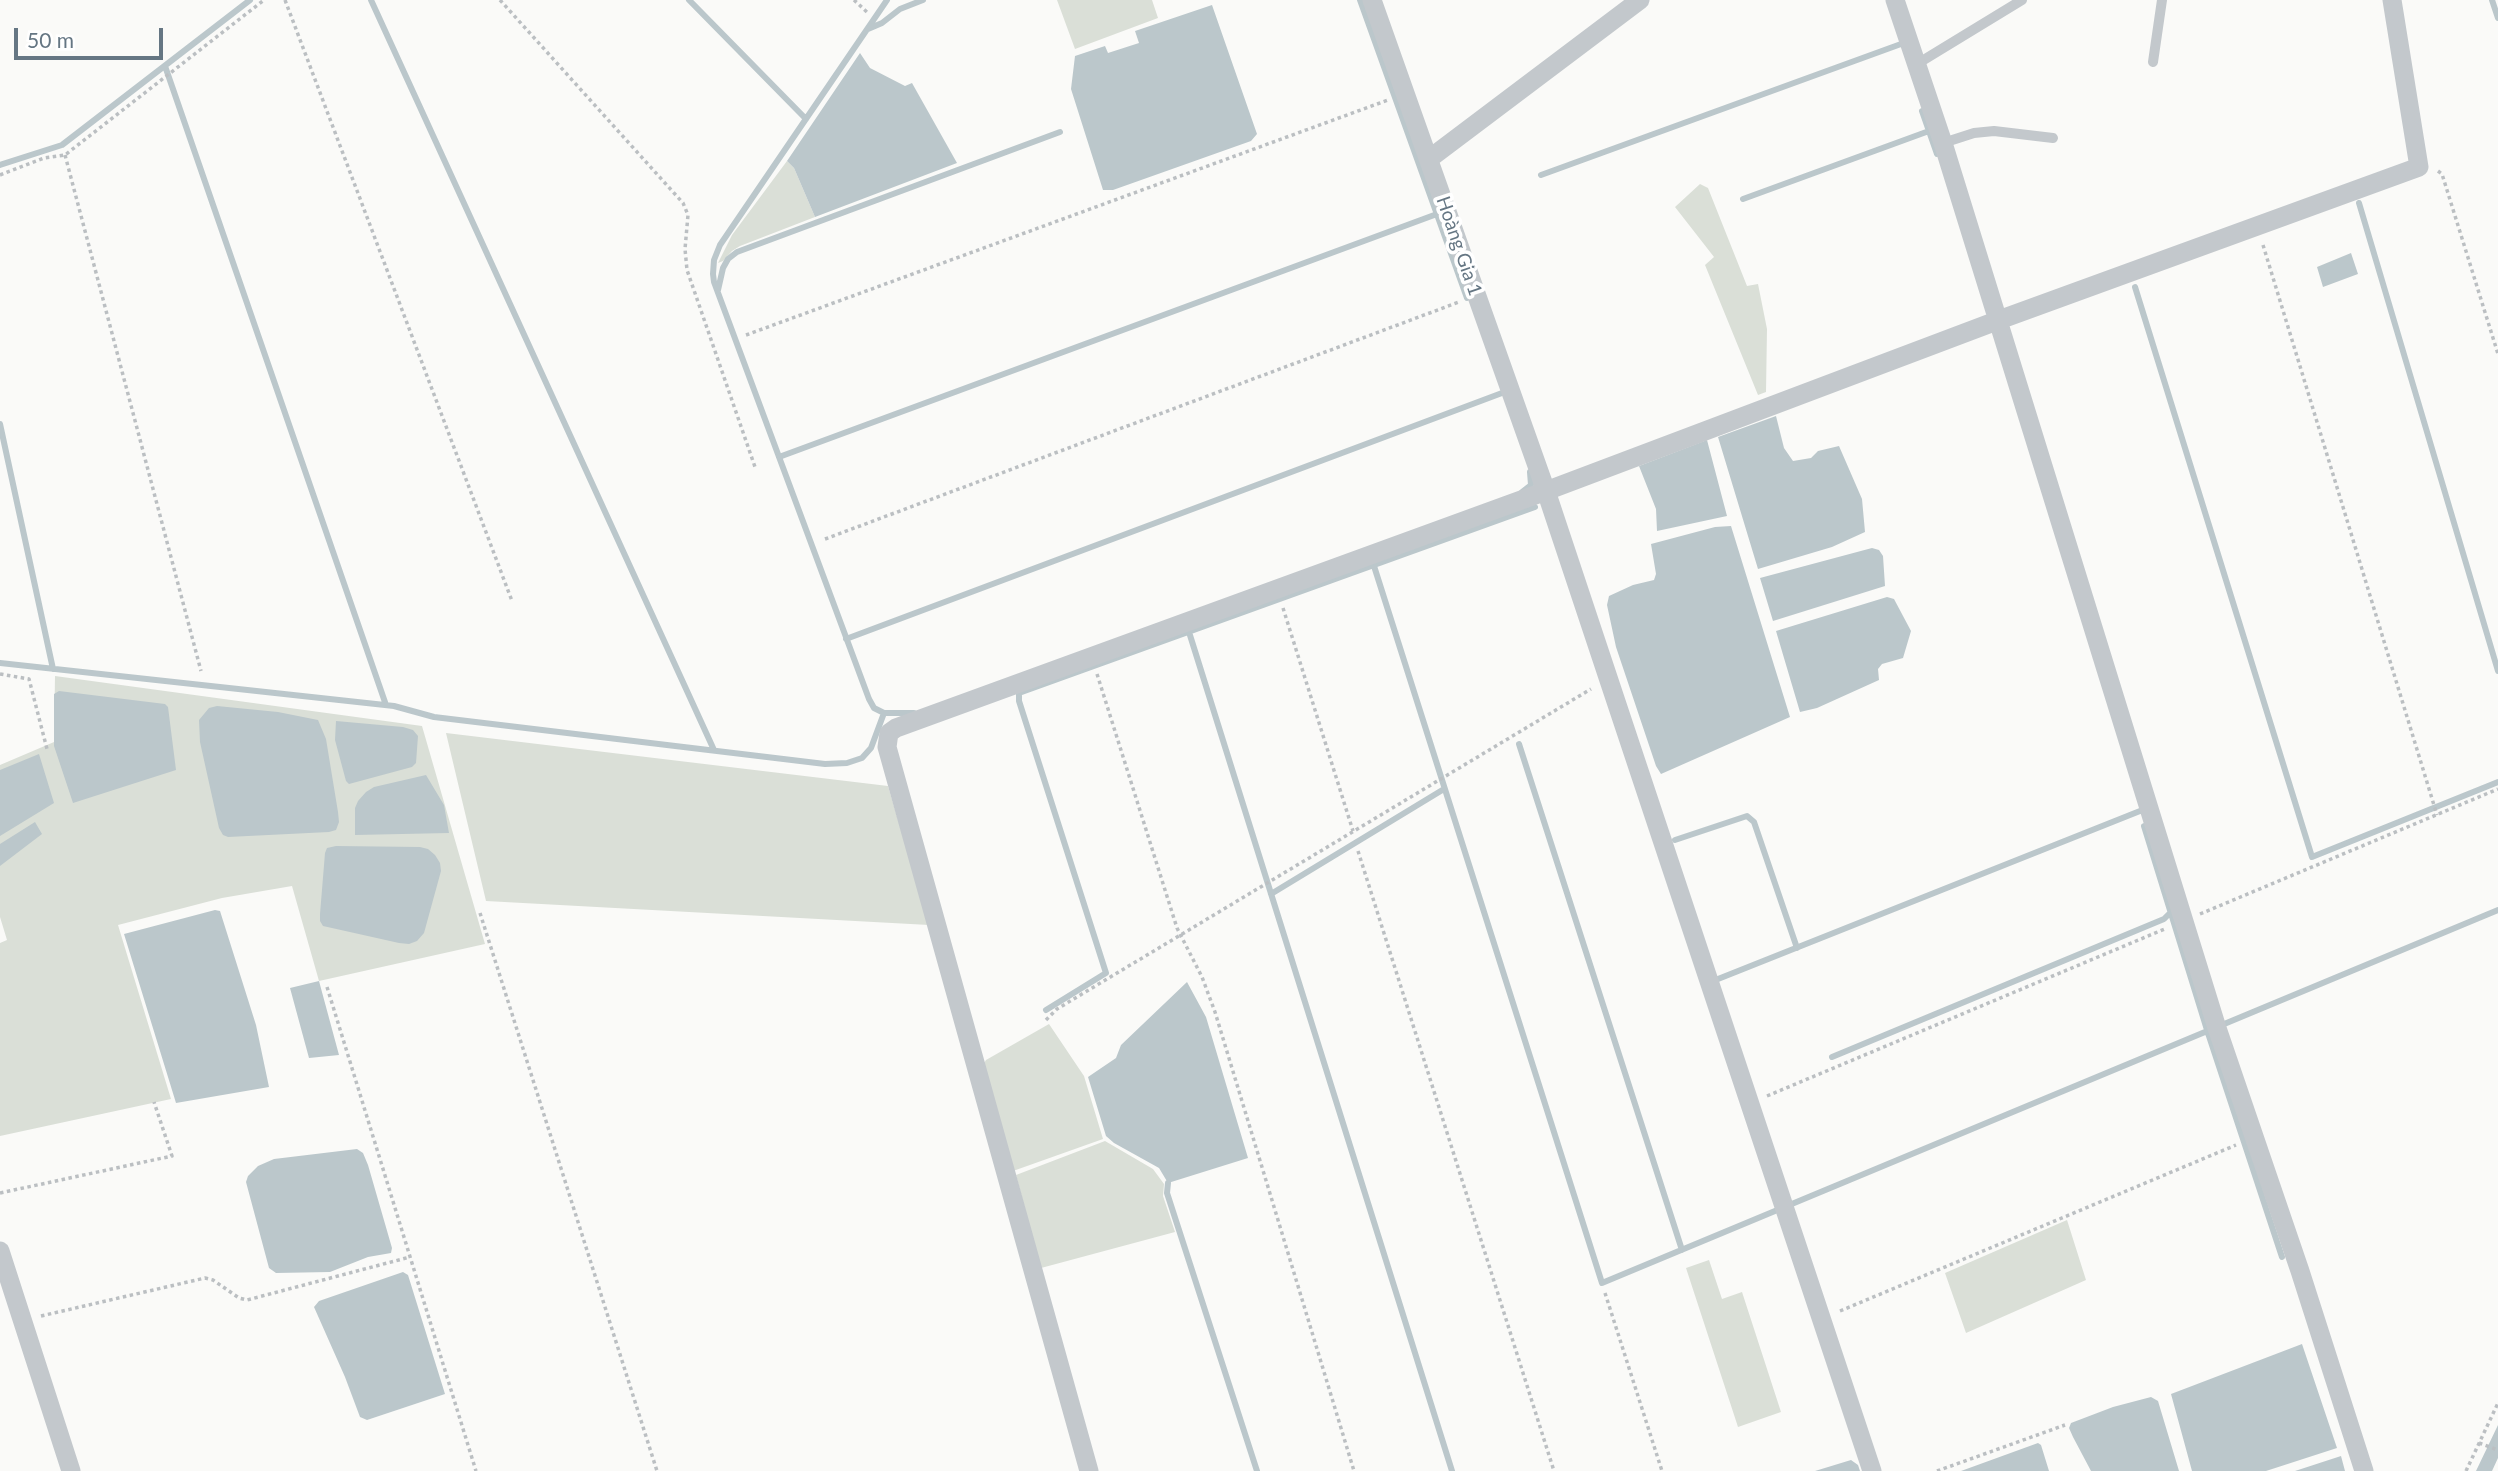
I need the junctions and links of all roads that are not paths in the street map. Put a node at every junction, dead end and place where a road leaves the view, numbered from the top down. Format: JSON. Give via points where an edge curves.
{"nodes":[{"id":1,"x":1372,"y":0,"type":"edge"},
{"id":2,"x":1640,"y":0,"type":"edge"},
{"id":3,"x":1895,"y":0,"type":"edge"},
{"id":4,"x":2022,"y":0,"type":"edge"},
{"id":5,"x":2162,"y":0,"type":"edge"},
{"id":6,"x":2392,"y":0,"type":"edge"},
{"id":7,"x":2153,"y":62,"type":"dead end"},
{"id":8,"x":1917,"y":64,"type":"junction"},
{"id":9,"x":2053,"y":138,"type":"dead end"},
{"id":10,"x":1943,"y":143,"type":"junction"},
{"id":11,"x":1429,"y":159,"type":"junction"},
{"id":12,"x":1998,"y":320,"type":"junction"},
{"id":13,"x":1546,"y":491,"type":"junction"},
{"id":14,"x":0,"y":1251,"type":"edge"},
{"id":15,"x":71,"y":1471,"type":"edge"},
{"id":16,"x":1089,"y":1471,"type":"edge"},
{"id":17,"x":1872,"y":1471,"type":"edge"},
{"id":18,"x":2364,"y":1471,"type":"edge"}],
"edges":[{"from":1,"to":11,"type":"street","name":"Hoàng Gia 1"},
{"from":2,"to":11,"type":"street"},
{"from":3,"to":8,"type":"street"},
{"from":4,"to":8,"type":"lane"},
{"from":5,"to":7,"type":"lane"},
{"from":6,"to":12,"type":"street","via":[[2419,167]]},
{"from":8,"to":10,"type":"street"},
{"from":9,"to":10,"type":"lane","via":[[1994,131]]},
{"from":10,"to":12,"type":"street"},
{"from":11,"to":13,"type":"street","name":"Hoàng Gia 1"},
{"from":12,"to":13,"type":"street"},
{"from":12,"to":18,"type":"street","via":[[2184,921]]},
{"from":13,"to":16,"type":"street","via":[[889,733],[886,741]]},
{"from":13,"to":17,"type":"street","name":"Hoàng Gia 1"},
{"from":14,"to":15,"type":"street"}]}
